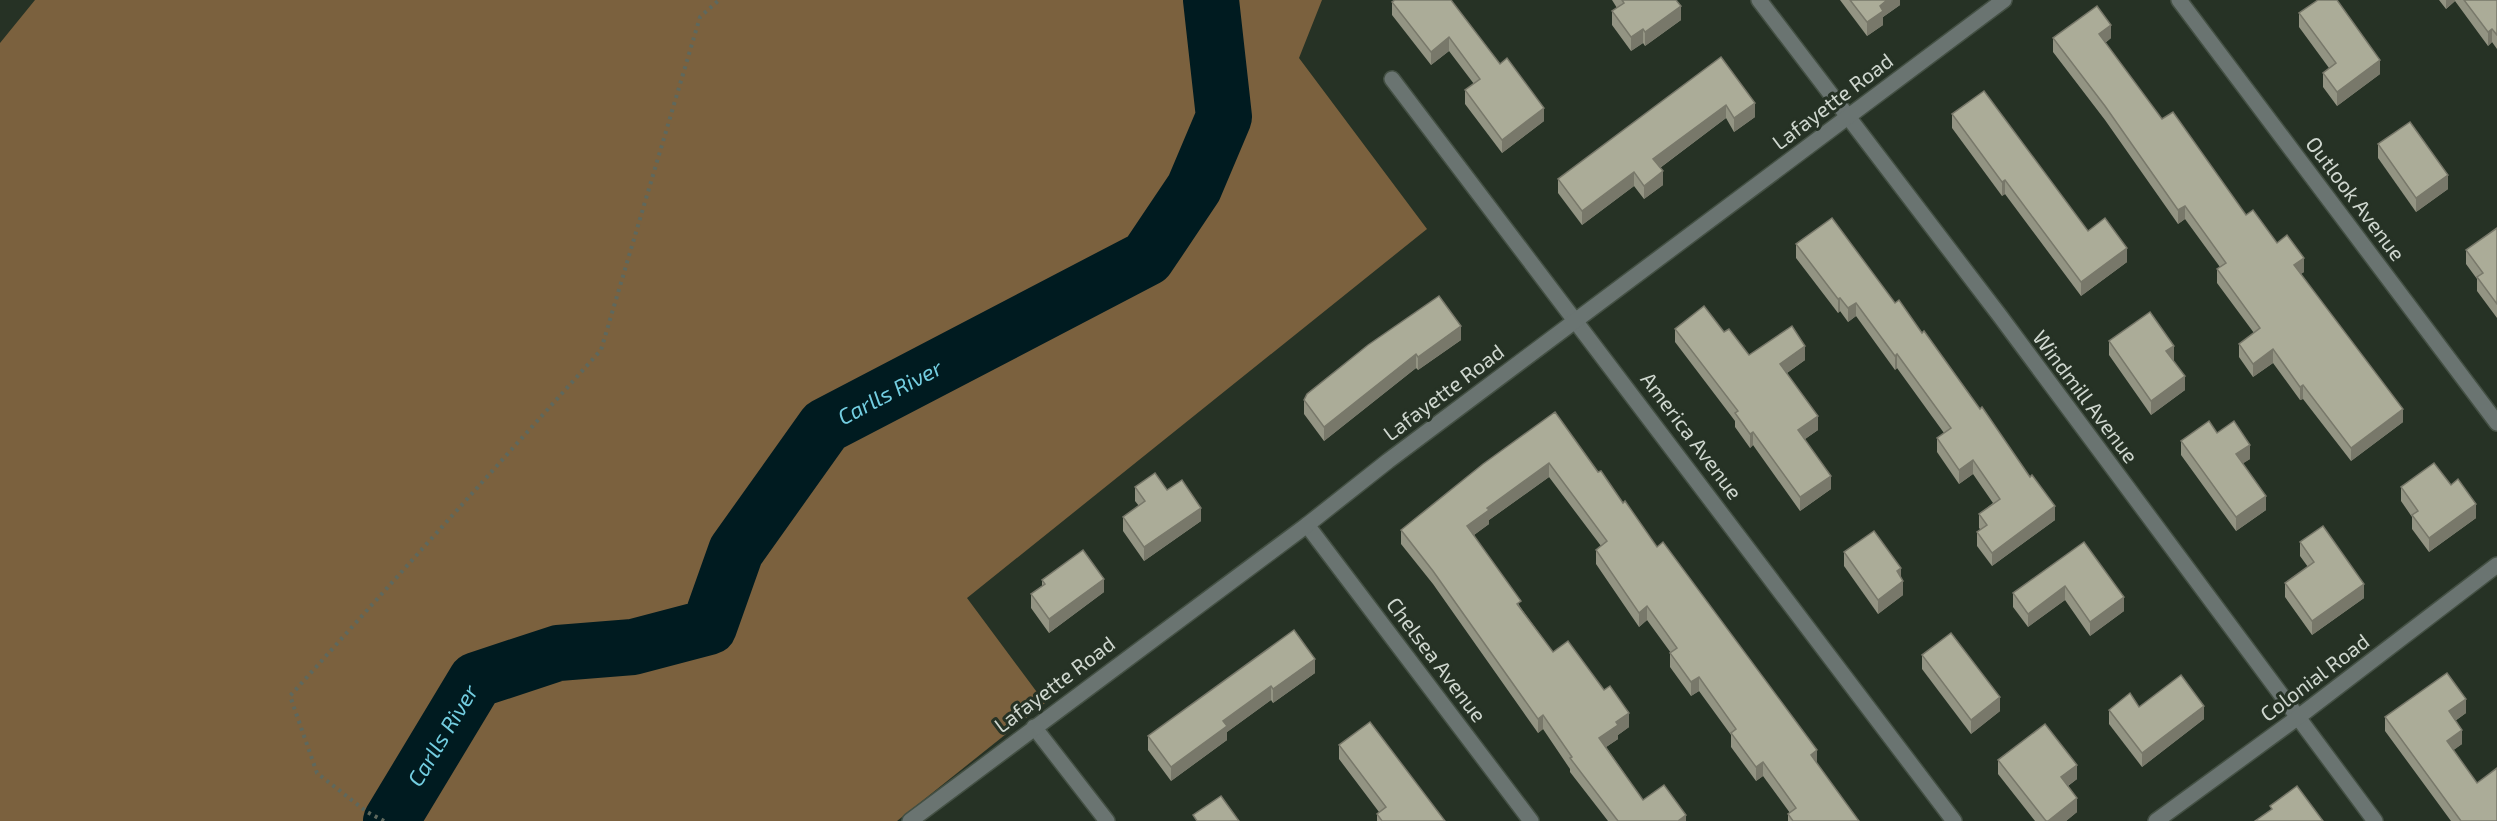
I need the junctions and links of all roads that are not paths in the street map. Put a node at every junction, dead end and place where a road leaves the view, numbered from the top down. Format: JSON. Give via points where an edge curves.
{"nodes":[{"id":1,"x":1759,"y":0,"type":"edge"},
{"id":2,"x":2004,"y":0,"type":"edge"},
{"id":3,"x":2179,"y":0,"type":"edge"},
{"id":4,"x":1392,"y":79,"type":"dead end"},
{"id":5,"x":1847,"y":117,"type":"junction"},
{"id":6,"x":1577,"y":320,"type":"junction"},
{"id":7,"x":2497,"y":423,"type":"edge"},
{"id":8,"x":1307,"y":525,"type":"junction"},
{"id":9,"x":2497,"y":566,"type":"edge"},
{"id":10,"x":2297,"y":718,"type":"junction"},
{"id":11,"x":1034,"y":727,"type":"junction"},
{"id":12,"x":910,"y":821,"type":"edge"},
{"id":13,"x":1107,"y":821,"type":"edge"},
{"id":14,"x":1531,"y":821,"type":"edge"},
{"id":15,"x":1954,"y":821,"type":"edge"},
{"id":16,"x":2156,"y":821,"type":"edge"},
{"id":17,"x":2375,"y":821,"type":"edge"}],
"edges":[{"from":1,"to":5,"type":"street","name":"Windmill Avenue"},
{"from":2,"to":5,"type":"street","name":"Lafayette Road"},
{"from":3,"to":7,"type":"street","name":"Outlook Avenue"},
{"from":4,"to":6,"type":"street","name":"America Avenue"},
{"from":5,"to":6,"type":"street","name":"Lafayette Road"},
{"from":5,"to":10,"type":"street","name":"Windmill Avenue","via":[[2000,316]]},
{"from":6,"to":8,"type":"street","name":"Lafayette Road"},
{"from":6,"to":15,"type":"street","name":"America Avenue"},
{"from":8,"to":11,"type":"street","name":"Lafayette Road"},
{"from":8,"to":14,"type":"street","name":"Chelsea Avenue"},
{"from":9,"to":10,"type":"street","name":"Colonial Road"},
{"from":10,"to":16,"type":"street","name":"Colonial Road"},
{"from":10,"to":17,"type":"street","name":"Windmill Avenue"},
{"from":11,"to":12,"type":"street","name":"Lafayette Road"},
{"from":11,"to":13,"type":"street"}]}
